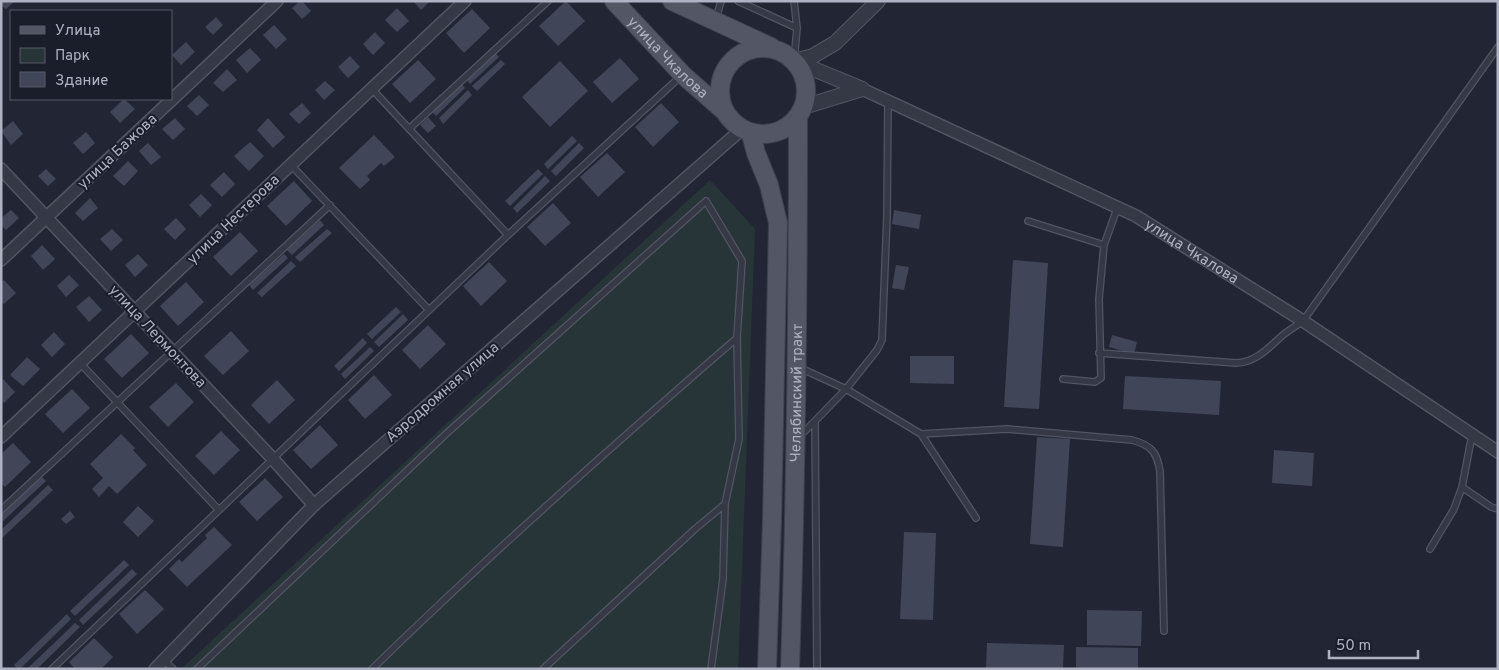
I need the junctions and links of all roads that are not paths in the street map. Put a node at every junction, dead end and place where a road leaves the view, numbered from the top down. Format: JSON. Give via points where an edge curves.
{"nodes":[{"id":1,"x":276,"y":1,"type":"edge"},
{"id":2,"x":465,"y":1,"type":"edge"},
{"id":3,"x":548,"y":1,"type":"edge"},
{"id":4,"x":614,"y":1,"type":"edge"},
{"id":5,"x":672,"y":1,"type":"edge"},
{"id":6,"x":721,"y":1,"type":"edge"},
{"id":7,"x":738,"y":1,"type":"edge"},
{"id":8,"x":794,"y":1,"type":"edge"},
{"id":9,"x":878,"y":1,"type":"edge"},
{"id":10,"x":716,"y":20,"type":"junction"},
{"id":11,"x":797,"y":28,"type":"junction"},
{"id":12,"x":1498,"y":47,"type":"edge"},
{"id":13,"x":788,"y":56,"type":"junction"},
{"id":14,"x":683,"y":75,"type":"junction"},
{"id":15,"x":372,"y":88,"type":"junction"},
{"id":16,"x":862,"y":88,"type":"junction"},
{"id":17,"x":172,"y":99,"type":"edge"},
{"id":18,"x":171,"y":100,"type":"edge"},
{"id":19,"x":888,"y":101,"type":"junction"},
{"id":20,"x":723,"y":110,"type":"junction"},
{"id":21,"x":801,"y":112,"type":"junction"},
{"id":22,"x":409,"y":129,"type":"junction"},
{"id":23,"x":746,"y":131,"type":"junction"},
{"id":24,"x":290,"y":164,"type":"junction"},
{"id":25,"x":1,"y":169,"type":"edge"},
{"id":26,"x":330,"y":205,"type":"junction"},
{"id":27,"x":1118,"y":206,"type":"junction"},
{"id":28,"x":46,"y":217,"type":"junction"},
{"id":29,"x":1028,"y":221,"type":"dead end"},
{"id":30,"x":508,"y":235,"type":"junction"},
{"id":31,"x":1104,"y":245,"type":"junction"},
{"id":32,"x":1,"y":260,"type":"edge"},
{"id":33,"x":429,"y":310,"type":"junction"},
{"id":34,"x":135,"y":312,"type":"junction"},
{"id":35,"x":1303,"y":321,"type":"junction"},
{"id":36,"x":737,"y":338,"type":"junction"},
{"id":37,"x":172,"y":351,"type":"junction"},
{"id":38,"x":1099,"y":353,"type":"junction"},
{"id":39,"x":80,"y":363,"type":"junction"},
{"id":40,"x":797,"y":367,"type":"junction"},
{"id":41,"x":1062,"y":380,"type":"dead end"},
{"id":42,"x":846,"y":389,"type":"junction"},
{"id":43,"x":117,"y":402,"type":"junction"},
{"id":44,"x":815,"y":421,"type":"junction"},
{"id":45,"x":921,"y":434,"type":"junction"},
{"id":46,"x":1472,"y":435,"type":"junction"},
{"id":47,"x":1,"y":437,"type":"edge"},
{"id":48,"x":796,"y":441,"type":"junction"},
{"id":49,"x":1498,"y":452,"type":"edge"},
{"id":50,"x":272,"y":458,"type":"junction"},
{"id":51,"x":1462,"y":487,"type":"junction"},
{"id":52,"x":725,"y":504,"type":"junction"},
{"id":53,"x":314,"y":505,"type":"junction"},
{"id":54,"x":218,"y":509,"type":"junction"},
{"id":55,"x":1498,"y":509,"type":"edge"},
{"id":56,"x":1,"y":510,"type":"edge"},
{"id":57,"x":976,"y":518,"type":"dead end"},
{"id":58,"x":1430,"y":549,"type":"dead end"},
{"id":59,"x":1164,"y":631,"type":"dead end"},
{"id":60,"x":164,"y":660,"type":"junction"},
{"id":61,"x":52,"y":669,"type":"edge"},
{"id":62,"x":155,"y":669,"type":"edge"},
{"id":63,"x":172,"y":669,"type":"edge"},
{"id":64,"x":197,"y":669,"type":"edge"},
{"id":65,"x":372,"y":669,"type":"edge"},
{"id":66,"x":543,"y":669,"type":"edge"},
{"id":67,"x":711,"y":669,"type":"edge"},
{"id":68,"x":767,"y":669,"type":"edge"},
{"id":69,"x":790,"y":669,"type":"edge"},
{"id":70,"x":817,"y":669,"type":"edge"}],
"edges":[{"from":1,"to":17,"type":"street","name":"улица Бажова"},
{"from":2,"to":15,"type":"street","name":"улица Нестерова"},
{"from":3,"to":22,"type":"lane"},
{"from":4,"to":14,"type":"main road","name":"улица Чкалова"},
{"from":5,"to":10,"type":"main road"},
{"from":6,"to":10,"type":"lane"},
{"from":7,"to":11,"type":"lane"},
{"from":8,"to":11,"type":"lane"},
{"from":9,"to":13,"type":"street","via":[[835,43],[813,56]]},
{"from":10,"to":13,"type":"main road"},
{"from":11,"to":13,"type":"lane"},
{"from":12,"to":35,"type":"lane"},
{"from":13,"to":16,"type":"street"},
{"from":13,"to":20,"type":"main road","via":[[765,47],[743,51],[726,66],[718,88]]},
{"from":13,"to":21,"type":"main road","via":[[803,75],[806,90]]},
{"from":14,"to":20,"type":"main road","name":"улица Чкалова"},
{"from":14,"to":30,"type":"lane"},
{"from":15,"to":22,"type":"lane"},
{"from":15,"to":24,"type":"street","name":"улица Нестерова"},
{"from":16,"to":19,"type":"street","name":"улица Чкалова"},
{"from":16,"to":21,"type":"street"},
{"from":18,"to":28,"type":"street","name":"улица Бажова"},
{"from":19,"to":27,"type":"street","name":"улица Чкалова"},
{"from":19,"to":42,"type":"lane","via":[[882,340]]},
{"from":20,"to":23,"type":"main road"},
{"from":21,"to":23,"type":"main road","via":[[780,131],[765,135]]},
{"from":21,"to":40,"type":"main road","name":"Челябинский тракт"},
{"from":22,"to":30,"type":"lane"},
{"from":23,"to":53,"type":"street","name":"Аэродромная улица"},
{"from":23,"to":68,"type":"main road","name":"Челябинский тракт","via":[[769,185],[778,223]]},
{"from":24,"to":26,"type":"lane"},
{"from":24,"to":34,"type":"street","name":"улица Нестерова"},
{"from":25,"to":28,"type":"street","name":"улица Лермонтова"},
{"from":26,"to":33,"type":"lane"},
{"from":26,"to":37,"type":"lane"},
{"from":27,"to":31,"type":"lane"},
{"from":27,"to":35,"type":"street","name":"улица Чкалова"},
{"from":28,"to":32,"type":"street","name":"улица Бажова"},
{"from":28,"to":34,"type":"street","name":"улица Лермонтова"},
{"from":29,"to":31,"type":"lane"},
{"from":30,"to":33,"type":"lane"},
{"from":31,"to":38,"type":"lane"},
{"from":33,"to":50,"type":"lane"},
{"from":34,"to":37,"type":"street","name":"улица Лермонтова"},
{"from":34,"to":39,"type":"street","name":"улица Нестерова"},
{"from":35,"to":38,"type":"lane","via":[[1262,354],[1245,363]]},
{"from":35,"to":46,"type":"street","name":"улица Чкалова"},
{"from":36,"to":52,"type":"lane","via":[[739,439]]},
{"from":36,"to":64,"type":"lane","via":[[742,261],[706,201],[447,433]]},
{"from":36,"to":65,"type":"lane","via":[[507,541]]},
{"from":37,"to":43,"type":"lane"},
{"from":37,"to":50,"type":"street","name":"улица Лермонтова"},
{"from":38,"to":41,"type":"lane","via":[[1100,380]]},
{"from":39,"to":43,"type":"lane"},
{"from":39,"to":47,"type":"street","name":"улица Нестерова"},
{"from":40,"to":42,"type":"lane"},
{"from":40,"to":48,"type":"main road","name":"Челябинский тракт"},
{"from":42,"to":44,"type":"lane"},
{"from":42,"to":45,"type":"lane"},
{"from":43,"to":54,"type":"lane"},
{"from":43,"to":56,"type":"lane"},
{"from":44,"to":48,"type":"lane"},
{"from":44,"to":70,"type":"lane"},
{"from":45,"to":57,"type":"lane"},
{"from":45,"to":59,"type":"lane","via":[[1007,429],[1132,440],[1153,450],[1160,471]]},
{"from":46,"to":49,"type":"street","name":"улица Чкалова"},
{"from":46,"to":51,"type":"lane"},
{"from":48,"to":69,"type":"main road","name":"Челябинский тракт"},
{"from":50,"to":53,"type":"street","name":"улица Лермонтова"},
{"from":50,"to":54,"type":"lane"},
{"from":51,"to":55,"type":"lane"},
{"from":51,"to":58,"type":"lane","via":[[1454,509]]},
{"from":52,"to":66,"type":"lane"},
{"from":52,"to":67,"type":"lane","via":[[723,579]]},
{"from":53,"to":60,"type":"street","name":"Аэродромная улица"},
{"from":54,"to":61,"type":"lane"},
{"from":60,"to":62,"type":"street","name":"Аэродромная улица"},
{"from":60,"to":63,"type":"lane"}]}
